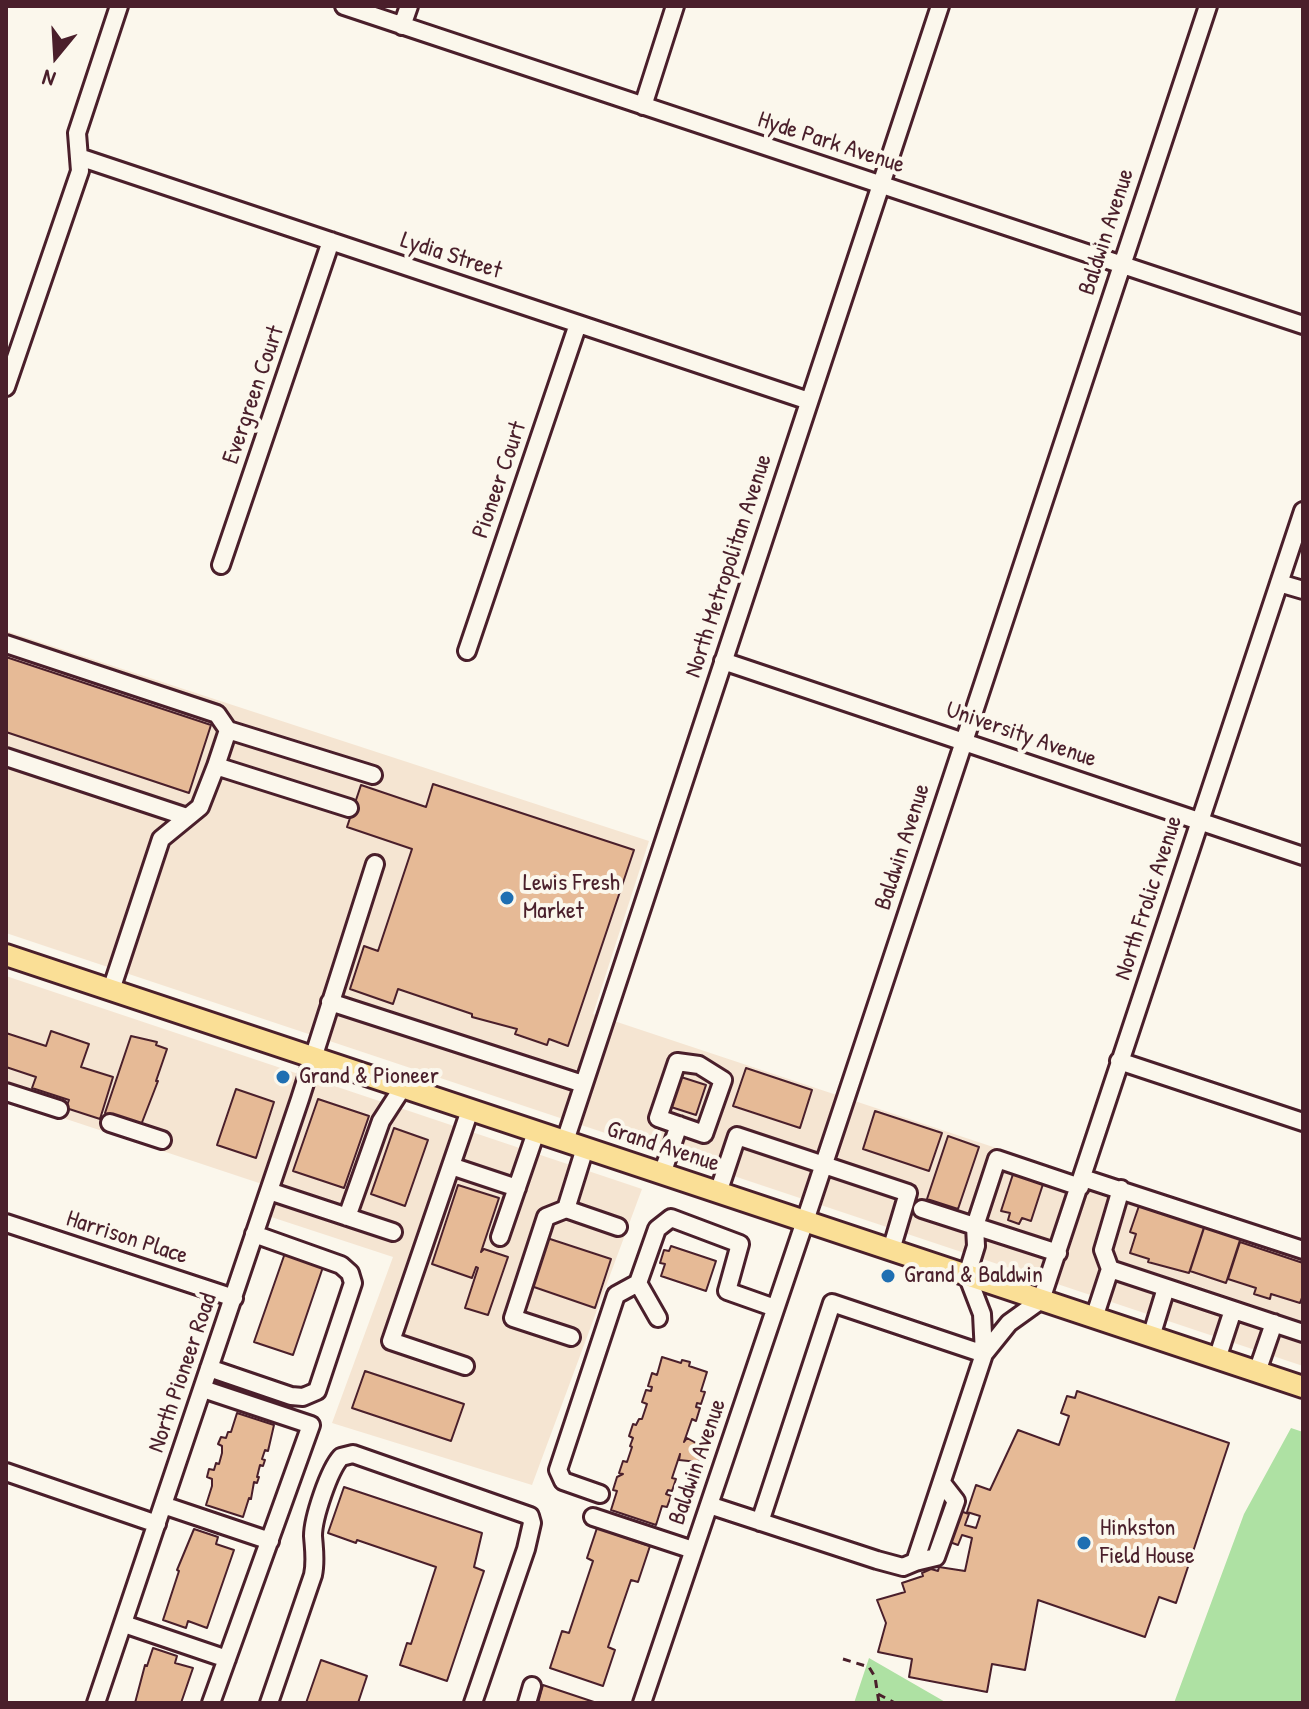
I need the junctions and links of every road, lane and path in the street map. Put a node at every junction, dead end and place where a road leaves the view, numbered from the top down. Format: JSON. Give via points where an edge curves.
{"nodes":[{"id":1,"x":119,"y":6,"type":"edge"},
{"id":2,"x":344,"y":6,"type":"edge"},
{"id":3,"x":409,"y":6,"type":"edge"},
{"id":4,"x":675,"y":6,"type":"edge"},
{"id":5,"x":940,"y":6,"type":"edge"},
{"id":6,"x":1208,"y":6,"type":"edge"},
{"id":7,"x":402,"y":26,"type":"junction"},
{"id":8,"x":643,"y":106,"type":"junction"},
{"id":9,"x":79,"y":157,"type":"junction"},
{"id":10,"x":881,"y":184,"type":"junction"},
{"id":11,"x":331,"y":241,"type":"junction"},
{"id":12,"x":1122,"y":265,"type":"junction"},
{"id":13,"x":578,"y":324,"type":"junction"},
{"id":14,"x":1303,"y":325,"type":"edge"},
{"id":15,"x":6,"y":387,"type":"edge"},
{"id":16,"x":809,"y":401,"type":"junction"},
{"id":17,"x":1303,"y":511,"type":"edge"},
{"id":18,"x":221,"y":565,"type":"dead end"},
{"id":19,"x":1279,"y":583,"type":"junction"},
{"id":20,"x":1303,"y":590,"type":"edge"},
{"id":21,"x":6,"y":644,"type":"edge"},
{"id":22,"x":467,"y":651,"type":"dead end"},
{"id":23,"x":723,"y":661,"type":"junction"},
{"id":24,"x":228,"y":730,"type":"junction"},
{"id":25,"x":964,"y":742,"type":"junction"},
{"id":26,"x":6,"y":757,"type":"edge"},
{"id":27,"x":216,"y":766,"type":"junction"},
{"id":28,"x":373,"y":775,"type":"dead end"},
{"id":29,"x":349,"y":808,"type":"dead end"},
{"id":30,"x":187,"y":817,"type":"junction"},
{"id":31,"x":1200,"y":821,"type":"junction"},
{"id":32,"x":1303,"y":856,"type":"edge"},
{"id":33,"x":375,"y":864,"type":"dead end"},
{"id":34,"x":6,"y":955,"type":"edge"},
{"id":35,"x":111,"y":990,"type":"junction"},
{"id":36,"x":330,"y":1002,"type":"junction"},
{"id":37,"x":314,"y":1058,"type":"junction"},
{"id":38,"x":1119,"y":1061,"type":"junction"},
{"id":39,"x":583,"y":1084,"type":"junction"},
{"id":40,"x":403,"y":1087,"type":"junction"},
{"id":41,"x":6,"y":1092,"type":"edge"},
{"id":42,"x":59,"y":1109,"type":"dead end"},
{"id":43,"x":470,"y":1110,"type":"junction"},
{"id":44,"x":1303,"y":1122,"type":"edge"},
{"id":45,"x":110,"y":1123,"type":"dead end"},
{"id":46,"x":679,"y":1125,"type":"junction"},
{"id":47,"x":536,"y":1132,"type":"junction"},
{"id":48,"x":162,"y":1140,"type":"dead end"},
{"id":49,"x":575,"y":1145,"type":"junction"},
{"id":50,"x":824,"y":1164,"type":"junction"},
{"id":51,"x":451,"y":1166,"type":"junction"},
{"id":52,"x":662,"y":1174,"type":"junction"},
{"id":53,"x":1082,"y":1182,"type":"junction"},
{"id":54,"x":517,"y":1188,"type":"junction"},
{"id":55,"x":1121,"y":1189,"type":"junction"},
{"id":56,"x":269,"y":1191,"type":"junction"},
{"id":57,"x":718,"y":1193,"type":"junction"},
{"id":58,"x":566,"y":1209,"type":"junction"},
{"id":59,"x":922,"y":1209,"type":"dead end"},
{"id":60,"x":347,"y":1217,"type":"junction"},
{"id":61,"x":805,"y":1221,"type":"junction"},
{"id":62,"x":6,"y":1223,"type":"edge"},
{"id":63,"x":975,"y":1226,"type":"junction"},
{"id":64,"x":618,"y":1227,"type":"dead end"},
{"id":65,"x":393,"y":1232,"type":"dead end"},
{"id":66,"x":254,"y":1234,"type":"junction"},
{"id":67,"x":500,"y":1237,"type":"dead end"},
{"id":68,"x":891,"y":1250,"type":"junction"},
{"id":69,"x":1303,"y":1250,"type":"edge"},
{"id":70,"x":1058,"y":1253,"type":"junction"},
{"id":71,"x":1110,"y":1269,"type":"junction"},
{"id":72,"x":967,"y":1275,"type":"junction"},
{"id":73,"x":638,"y":1283,"type":"junction"},
{"id":74,"x":1166,"y":1288,"type":"junction"},
{"id":75,"x":234,"y":1298,"type":"junction"},
{"id":76,"x":1041,"y":1300,"type":"junction"},
{"id":77,"x":775,"y":1308,"type":"junction"},
{"id":78,"x":1233,"y":1310,"type":"junction"},
{"id":79,"x":658,"y":1318,"type":"dead end"},
{"id":80,"x":1094,"y":1318,"type":"junction"},
{"id":81,"x":1274,"y":1323,"type":"junction"},
{"id":82,"x":1303,"y":1333,"type":"edge"},
{"id":83,"x":571,"y":1337,"type":"dead end"},
{"id":84,"x":1151,"y":1337,"type":"junction"},
{"id":85,"x":984,"y":1354,"type":"junction"},
{"id":86,"x":1217,"y":1359,"type":"junction"},
{"id":87,"x":465,"y":1366,"type":"dead end"},
{"id":88,"x":209,"y":1368,"type":"junction"},
{"id":89,"x":1257,"y":1372,"type":"junction"},
{"id":90,"x":1303,"y":1387,"type":"edge"},
{"id":91,"x":203,"y":1389,"type":"junction"},
{"id":92,"x":6,"y":1472,"type":"edge"},
{"id":93,"x":600,"y":1494,"type":"dead end"},
{"id":94,"x":163,"y":1505,"type":"junction"},
{"id":95,"x":709,"y":1505,"type":"junction"},
{"id":96,"x":593,"y":1517,"type":"dead end"},
{"id":97,"x":760,"y":1522,"type":"junction"},
{"id":98,"x":157,"y":1524,"type":"junction"},
{"id":99,"x":270,"y":1541,"type":"junction"},
{"id":100,"x":693,"y":1550,"type":"junction"},
{"id":101,"x":124,"y":1624,"type":"junction"},
{"id":102,"x":227,"y":1659,"type":"junction"},
{"id":103,"x":843,"y":1659,"type":"dead end"},
{"id":104,"x":532,"y":1686,"type":"dead end"},
{"id":105,"x":878,"y":1694,"type":"junction"},
{"id":106,"x":96,"y":1703,"type":"edge"},
{"id":107,"x":211,"y":1703,"type":"edge"},
{"id":108,"x":269,"y":1703,"type":"edge"},
{"id":109,"x":473,"y":1703,"type":"edge"},
{"id":110,"x":527,"y":1703,"type":"edge"},
{"id":111,"x":642,"y":1703,"type":"edge"},
{"id":112,"x":879,"y":1703,"type":"edge"},
{"id":113,"x":895,"y":1703,"type":"edge"}],
"edges":[{"from":1,"to":9,"type":"street","via":[[77,133]]},
{"from":2,"to":7,"type":"street","name":"Hyde Park Avenue"},
{"from":3,"to":7,"type":"street"},
{"from":4,"to":8,"type":"street"},
{"from":5,"to":10,"type":"street","name":"North Metropolitan Avenue"},
{"from":6,"to":12,"type":"street","name":"Baldwin Avenue"},
{"from":7,"to":8,"type":"street","name":"Hyde Park Avenue"},
{"from":8,"to":10,"type":"street","name":"Hyde Park Avenue"},
{"from":9,"to":11,"type":"street","name":"Lydia Street"},
{"from":9,"to":15,"type":"street","via":[[78,178]]},
{"from":10,"to":12,"type":"street","name":"Hyde Park Avenue"},
{"from":10,"to":16,"type":"street","name":"North Metropolitan Avenue"},
{"from":11,"to":13,"type":"street","name":"Lydia Street"},
{"from":11,"to":18,"type":"street","name":"Evergreen Court"},
{"from":12,"to":14,"type":"street","name":"Hyde Park Avenue"},
{"from":12,"to":25,"type":"street","name":"Baldwin Avenue"},
{"from":13,"to":16,"type":"street","name":"Lydia Street"},
{"from":13,"to":22,"type":"street","name":"Pioneer Court"},
{"from":16,"to":23,"type":"street","name":"North Metropolitan Avenue"},
{"from":17,"to":19,"type":"street","name":"North Frolic Avenue"},
{"from":19,"to":20,"type":"street"},
{"from":19,"to":31,"type":"street","name":"North Frolic Avenue"},
{"from":21,"to":24,"type":"street","via":[[217,714]]},
{"from":23,"to":25,"type":"street","name":"University Avenue"},
{"from":23,"to":39,"type":"street","name":"North Metropolitan Avenue"},
{"from":24,"to":27,"type":"street"},
{"from":24,"to":28,"type":"street"},
{"from":25,"to":31,"type":"street","name":"University Avenue"},
{"from":25,"to":50,"type":"street","name":"Baldwin Avenue"},
{"from":26,"to":30,"type":"street"},
{"from":27,"to":29,"type":"street"},
{"from":27,"to":30,"type":"street","via":[[200,807]]},
{"from":30,"to":35,"type":"street","via":[[161,839]]},
{"from":31,"to":32,"type":"street","name":"University Avenue"},
{"from":31,"to":38,"type":"street","name":"North Frolic Avenue"},
{"from":33,"to":36,"type":"street","name":"North Pioneer Road"},
{"from":34,"to":35,"type":"main road","name":"Grand Avenue"},
{"from":35,"to":37,"type":"main road","name":"Grand Avenue"},
{"from":36,"to":37,"type":"street","name":"North Pioneer Road"},
{"from":36,"to":39,"type":"street"},
{"from":37,"to":40,"type":"main road","name":"Grand Avenue"},
{"from":37,"to":56,"type":"street","name":"North Pioneer Road"},
{"from":38,"to":44,"type":"street"},
{"from":38,"to":53,"type":"street","name":"North Frolic Avenue"},
{"from":39,"to":49,"type":"street","name":"North Metropolitan Avenue"},
{"from":40,"to":43,"type":"main road","name":"Grand Avenue"},
{"from":40,"to":60,"type":"street","via":[[381,1121]]},
{"from":41,"to":42,"type":"street"},
{"from":43,"to":47,"type":"main road","name":"Grand Avenue"},
{"from":43,"to":51,"type":"street"},
{"from":45,"to":48,"type":"street"},
{"from":46,"to":46,"type":"street","via":[[704,1134],[723,1080],[705,1067],[677,1062],[658,1118]]},
{"from":46,"to":52,"type":"street"},
{"from":47,"to":49,"type":"main road","name":"Grand Avenue"},
{"from":47,"to":54,"type":"street"},
{"from":49,"to":52,"type":"main road","name":"Grand Avenue"},
{"from":49,"to":58,"type":"street","name":"North Metropolitan Avenue"},
{"from":50,"to":57,"type":"street","via":[[737,1136]]},
{"from":50,"to":61,"type":"street","name":"Baldwin Avenue"},
{"from":50,"to":68,"type":"street","via":[[908,1193]]},
{"from":51,"to":54,"type":"street"},
{"from":51,"to":87,"type":"street","via":[[391,1341]]},
{"from":52,"to":57,"type":"main road","name":"Grand Avenue"},
{"from":53,"to":55,"type":"street"},
{"from":53,"to":63,"type":"street","via":[[997,1159]]},
{"from":53,"to":70,"type":"street","name":"North Frolic Avenue"},
{"from":54,"to":67,"type":"street"},
{"from":55,"to":69,"type":"street"},
{"from":55,"to":71,"type":"street","via":[[1103,1250]]},
{"from":56,"to":60,"type":"street"},
{"from":56,"to":66,"type":"street","name":"North Pioneer Road"},
{"from":57,"to":61,"type":"main road","name":"Grand Avenue"},
{"from":58,"to":64,"type":"street"},
{"from":58,"to":83,"type":"street","via":[[546,1217],[513,1318]]},
{"from":59,"to":63,"type":"street"},
{"from":60,"to":65,"type":"street"},
{"from":61,"to":68,"type":"main road","name":"Grand Avenue"},
{"from":61,"to":77,"type":"street","name":"Baldwin Avenue"},
{"from":62,"to":75,"type":"street","name":"Harrison Place"},
{"from":63,"to":70,"type":"street"},
{"from":63,"to":72,"type":"street","via":[[976,1246]]},
{"from":66,"to":75,"type":"street","name":"North Pioneer Road"},
{"from":66,"to":88,"type":"street","via":[[341,1265],[350,1273],[353,1283],[317,1391],[291,1396]]},
{"from":68,"to":72,"type":"main road","name":"Grand Avenue"},
{"from":70,"to":76,"type":"street","name":"North Frolic Avenue"},
{"from":71,"to":74,"type":"street"},
{"from":71,"to":80,"type":"street"},
{"from":72,"to":76,"type":"main road","name":"Grand Avenue"},
{"from":72,"to":85,"type":"street","via":[[982,1314]]},
{"from":73,"to":77,"type":"street","via":[[657,1229],[671,1218],[740,1244],[727,1291]]},
{"from":73,"to":79,"type":"street"},
{"from":73,"to":93,"type":"street","via":[[616,1295],[558,1470],[563,1481]]},
{"from":74,"to":78,"type":"street"},
{"from":74,"to":84,"type":"street"},
{"from":75,"to":88,"type":"street","name":"North Pioneer Road"},
{"from":76,"to":80,"type":"main road","name":"Grand Avenue"},
{"from":76,"to":85,"type":"street","via":[[1009,1323]]},
{"from":77,"to":95,"type":"street","name":"Baldwin Avenue"},
{"from":78,"to":81,"type":"street"},
{"from":78,"to":86,"type":"street"},
{"from":80,"to":84,"type":"main road","name":"Grand Avenue"},
{"from":81,"to":82,"type":"street"},
{"from":81,"to":89,"type":"street"},
{"from":84,"to":86,"type":"main road","name":"Grand Avenue"},
{"from":85,"to":97,"type":"street","via":[[915,1562],[903,1567]]},
{"from":85,"to":97,"type":"street","via":[[832,1303]]},
{"from":86,"to":89,"type":"main road","name":"Grand Avenue"},
{"from":88,"to":91,"type":"street","name":"North Pioneer Road"},
{"from":89,"to":90,"type":"main road","name":"Grand Avenue"},
{"from":91,"to":94,"type":"street","name":"North Pioneer Road"},
{"from":91,"to":99,"type":"street","via":[[311,1425]]},
{"from":92,"to":98,"type":"street"},
{"from":94,"to":98,"type":"street","name":"North Pioneer Road"},
{"from":94,"to":99,"type":"street"},
{"from":95,"to":97,"type":"street"},
{"from":95,"to":100,"type":"street","name":"Baldwin Avenue"},
{"from":96,"to":100,"type":"street"},
{"from":98,"to":101,"type":"street","name":"North Pioneer Road"},
{"from":99,"to":102,"type":"street"},
{"from":100,"to":111,"type":"street","name":"Baldwin Avenue"},
{"from":101,"to":102,"type":"street"},
{"from":101,"to":106,"type":"street","name":"North Pioneer Road"},
{"from":102,"to":107,"type":"street"},
{"from":103,"to":105,"type":"path","via":[[869,1667]]},
{"from":104,"to":110,"type":"street"},
{"from":105,"to":112,"type":"path"},
{"from":105,"to":113,"type":"path"},
{"from":108,"to":109,"type":"street","via":[[316,1564],[315,1524],[332,1471],[341,1457],[353,1454],[530,1516],[526,1549]]}]}
